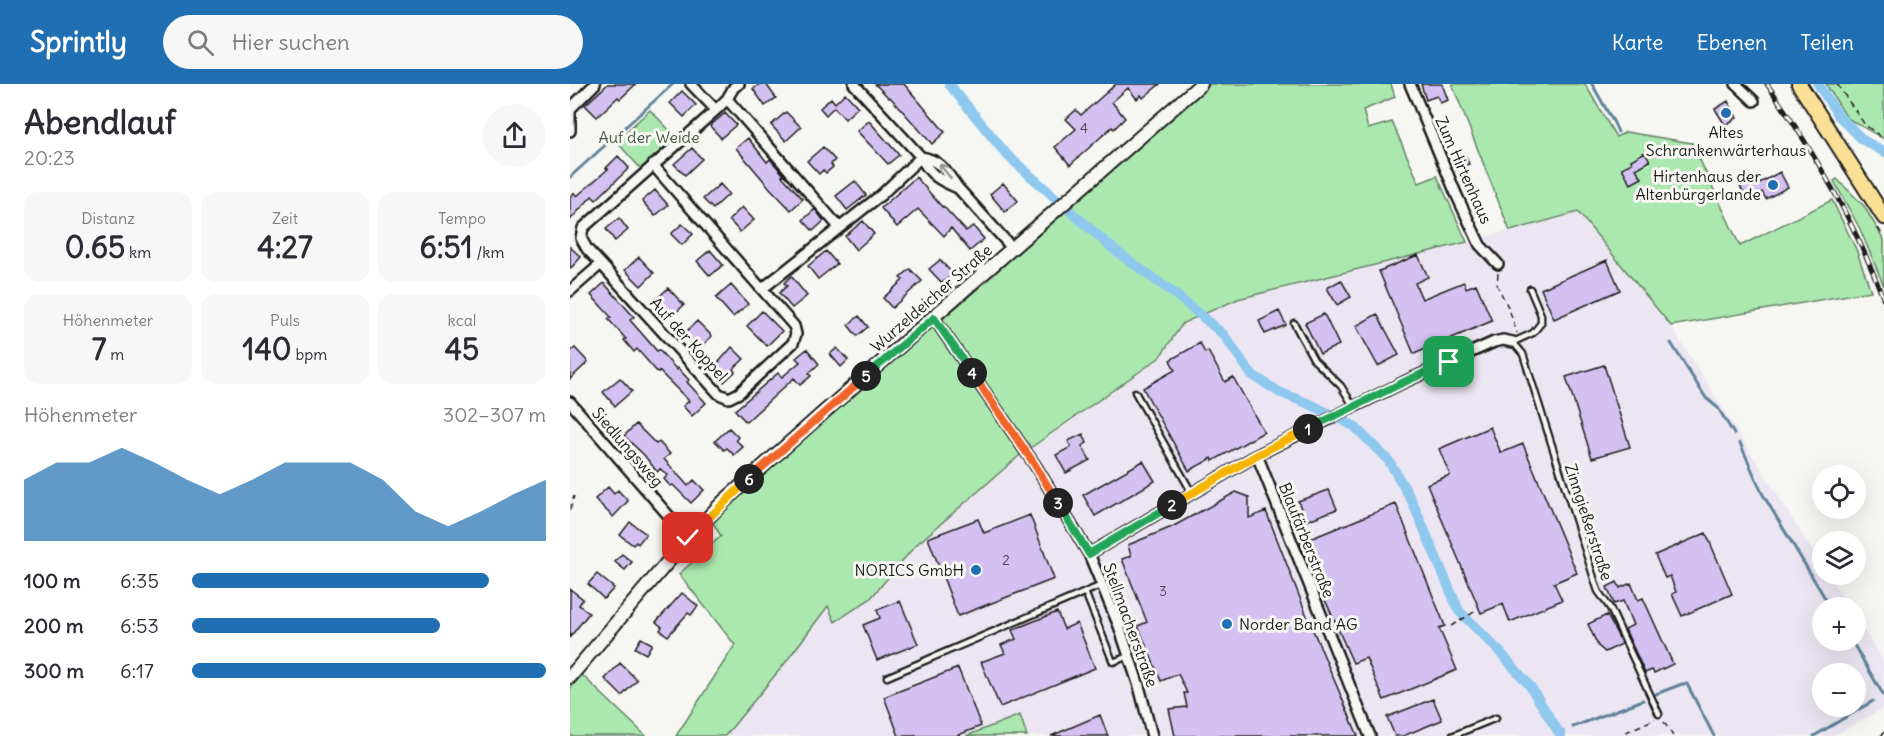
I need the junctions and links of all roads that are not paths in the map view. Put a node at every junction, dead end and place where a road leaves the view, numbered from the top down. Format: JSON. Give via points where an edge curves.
{"nodes":[{"id":1,"x":595,"y":84,"type":"edge"},
{"id":2,"x":691,"y":84,"type":"edge"},
{"id":3,"x":739,"y":84,"type":"edge"},
{"id":4,"x":854,"y":84,"type":"edge"},
{"id":5,"x":1201,"y":84,"type":"edge"},
{"id":6,"x":1410,"y":84,"type":"edge"},
{"id":7,"x":1736,"y":84,"type":"edge"},
{"id":8,"x":1799,"y":84,"type":"edge"},
{"id":9,"x":727,"y":99,"type":"junction"},
{"id":10,"x":1754,"y":101,"type":"dead end"},
{"id":11,"x":570,"y":109,"type":"edge"},
{"id":12,"x":716,"y":110,"type":"junction"},
{"id":13,"x":570,"y":131,"type":"edge"},
{"id":14,"x":921,"y":157,"type":"junction"},
{"id":15,"x":653,"y":165,"type":"junction"},
{"id":16,"x":1884,"y":217,"type":"edge"},
{"id":17,"x":839,"y":227,"type":"junction"},
{"id":18,"x":1013,"y":249,"type":"junction"},
{"id":19,"x":601,"y":264,"type":"junction"},
{"id":20,"x":1498,"y":264,"type":"road end"},
{"id":21,"x":762,"y":289,"type":"junction"},
{"id":22,"x":1530,"y":289,"type":"dead end"},
{"id":23,"x":570,"y":291,"type":"edge"},
{"id":24,"x":934,"y":318,"type":"junction"},
{"id":25,"x":1294,"y":323,"type":"dead end"},
{"id":26,"x":1514,"y":342,"type":"junction"},
{"id":27,"x":1135,"y":392,"type":"dead end"},
{"id":28,"x":570,"y":402,"type":"edge"},
{"id":29,"x":1354,"y":407,"type":"junction"},
{"id":30,"x":1257,"y":455,"type":"junction"},
{"id":31,"x":1192,"y":493,"type":"junction"},
{"id":32,"x":688,"y":538,"type":"junction"},
{"id":33,"x":1089,"y":554,"type":"junction"},
{"id":34,"x":1102,"y":585,"type":"junction"},
{"id":35,"x":1085,"y":592,"type":"junction"},
{"id":36,"x":1129,"y":656,"type":"junction"},
{"id":37,"x":570,"y":677,"type":"edge"},
{"id":38,"x":887,"y":677,"type":"dead end"},
{"id":39,"x":1659,"y":714,"type":"road end"},
{"id":40,"x":1496,"y":718,"type":"dead end"},
{"id":41,"x":1152,"y":736,"type":"edge"},
{"id":42,"x":1370,"y":736,"type":"edge"},
{"id":43,"x":1452,"y":736,"type":"edge"}],
"edges":[{"from":1,"to":11,"type":"street"},
{"from":2,"to":12,"type":"street"},
{"from":3,"to":9,"type":"street"},
{"from":4,"to":14,"type":"street"},
{"from":5,"to":18,"type":"main road","name":"Wurzeldeicher Straße"},
{"from":6,"to":20,"type":"street","name":"Zum Hirtenhaus","via":[[1480,245]]},
{"from":7,"to":10,"type":"street"},
{"from":8,"to":16,"type":"main road"},
{"from":9,"to":12,"type":"street"},
{"from":9,"to":17,"type":"street"},
{"from":11,"to":13,"type":"street"},
{"from":12,"to":15,"type":"street"},
{"from":14,"to":17,"type":"street"},
{"from":14,"to":18,"type":"street","via":[[937,179],[957,188]]},
{"from":15,"to":19,"type":"street","via":[[584,228],[581,238]]},
{"from":15,"to":21,"type":"street","name":"Auf der Koppel"},
{"from":17,"to":21,"type":"street"},
{"from":18,"to":24,"type":"main road","name":"Wurzeldeicher Straße"},
{"from":19,"to":21,"type":"street","name":"Auf der Koppel","via":[[719,394],[729,398],[793,343],[796,334],[794,326]]},
{"from":19,"to":23,"type":"street"},
{"from":22,"to":26,"type":"lane","via":[[1541,323],[1533,333]]},
{"from":24,"to":32,"type":"main road","name":"Wurzeldeicher Straße","via":[[724,501]]},
{"from":24,"to":33,"type":"street","name":"Stellmacherstraße","via":[[1035,465]]},
{"from":25,"to":29,"type":"lane","via":[[1314,360],[1341,386]]},
{"from":26,"to":29,"type":"street","via":[[1494,342]]},
{"from":26,"to":39,"type":"lane","name":"Zinngießerstraße","via":[[1523,354],[1598,591],[1610,608]]},
{"from":27,"to":31,"type":"lane"},
{"from":28,"to":32,"type":"street","name":"Siedlungsweg"},
{"from":29,"to":30,"type":"street"},
{"from":30,"to":31,"type":"street"},
{"from":30,"to":42,"type":"street","name":"Blaufärberstraße"},
{"from":31,"to":33,"type":"street"},
{"from":32,"to":37,"type":"main road","name":"Wurzeldeicher Straße"},
{"from":33,"to":34,"type":"street","name":"Stellmacherstraße"},
{"from":34,"to":35,"type":"lane"},
{"from":34,"to":36,"type":"street","name":"Stellmacherstraße"},
{"from":35,"to":36,"type":"lane","via":[[1113,662]]},
{"from":35,"to":38,"type":"lane"},
{"from":36,"to":41,"type":"street","name":"Stellmacherstraße"},
{"from":40,"to":43,"type":"lane"}]}
